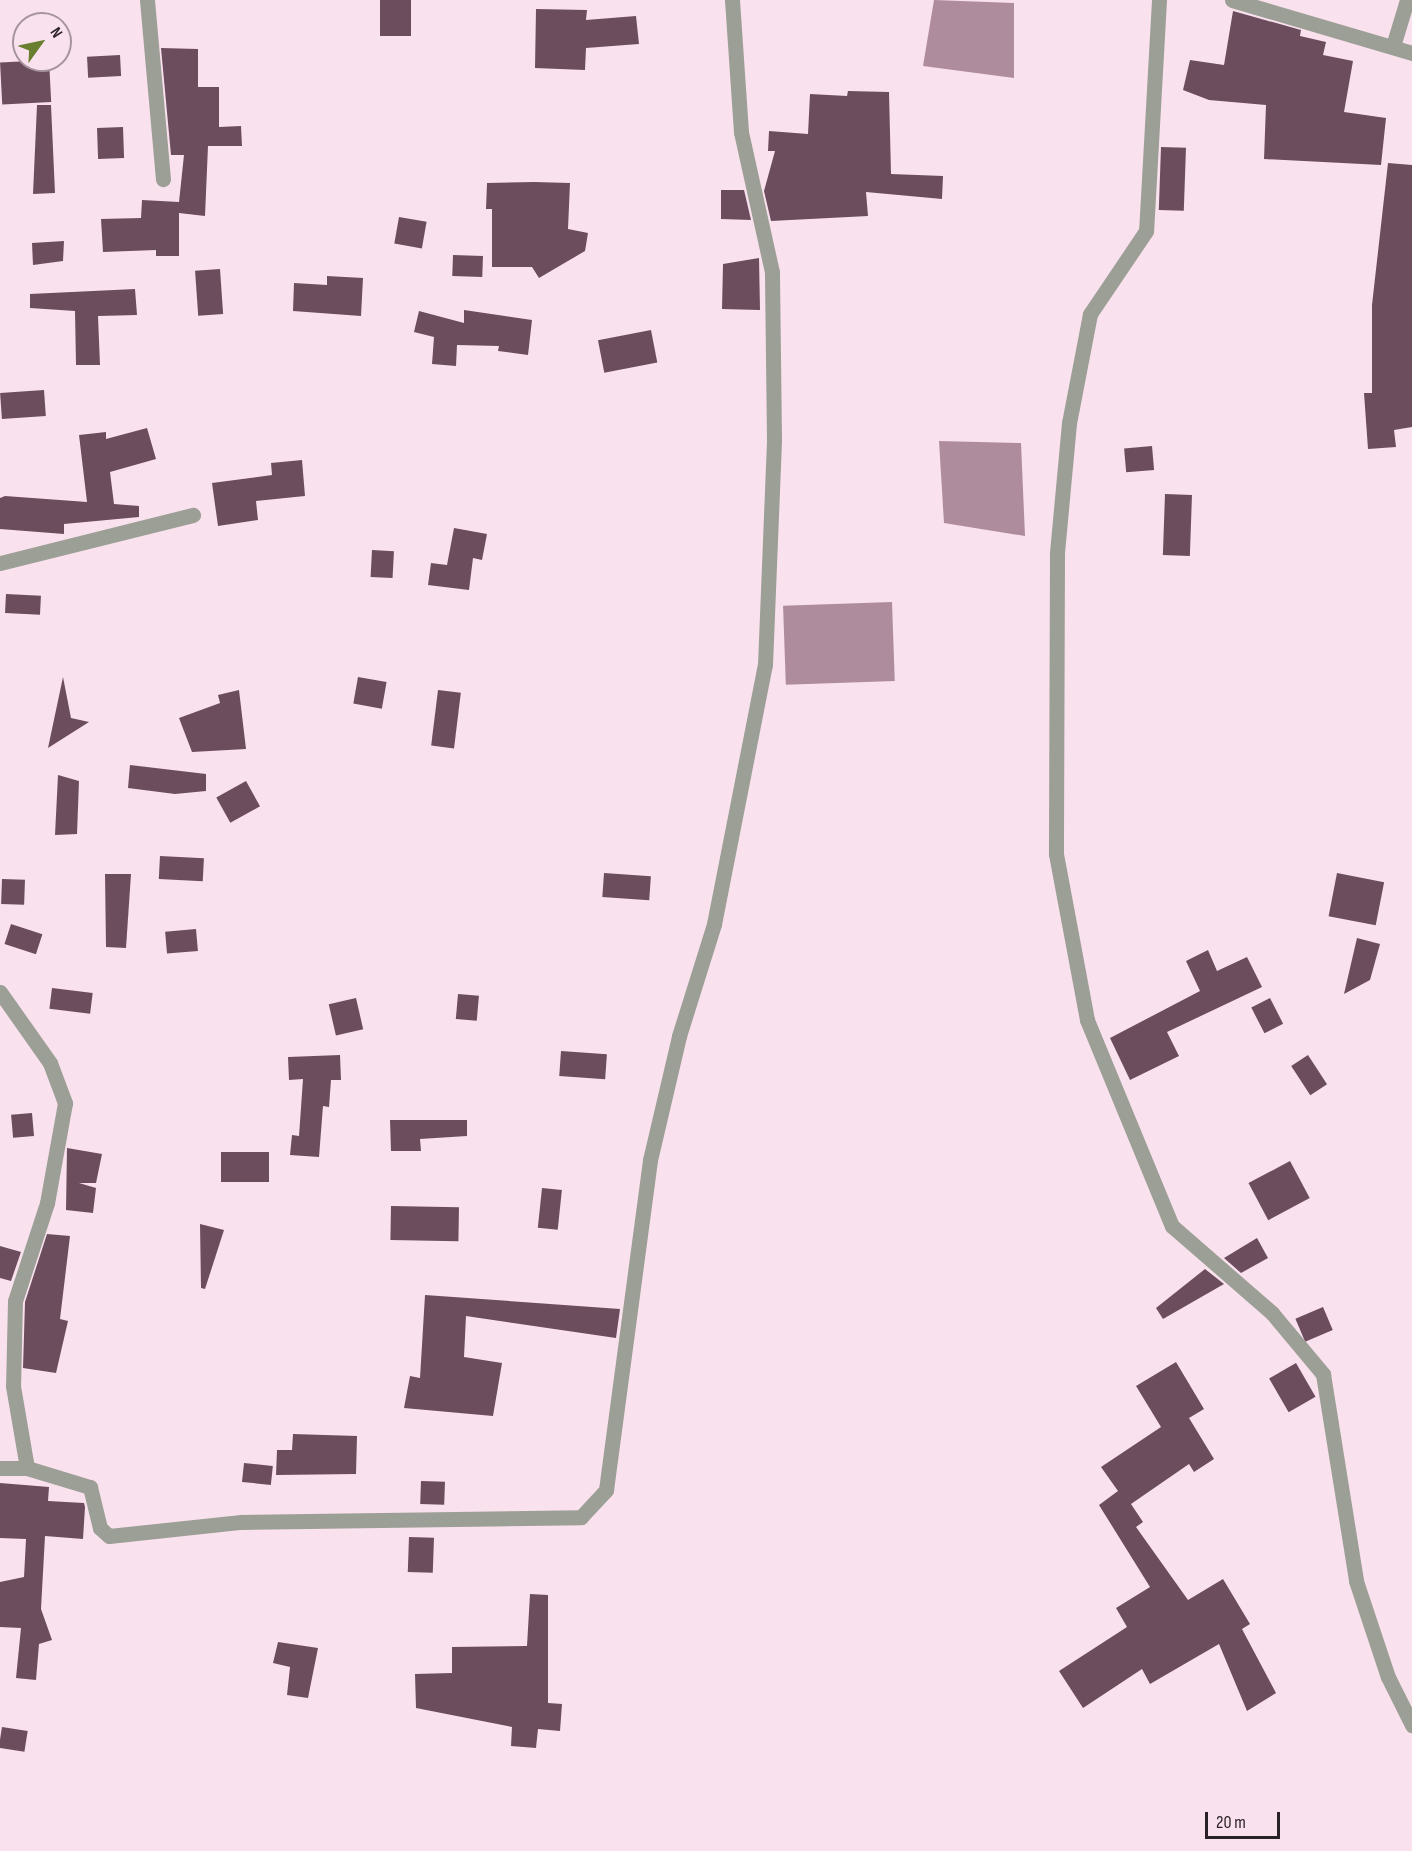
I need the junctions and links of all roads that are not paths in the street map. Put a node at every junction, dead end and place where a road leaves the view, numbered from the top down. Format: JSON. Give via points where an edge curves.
{"nodes":[{"id":1,"x":147,"y":0,"type":"edge"},
{"id":2,"x":732,"y":0,"type":"edge"},
{"id":3,"x":1159,"y":0,"type":"edge"},
{"id":4,"x":1232,"y":0,"type":"edge"},
{"id":5,"x":1407,"y":0,"type":"edge"},
{"id":6,"x":1393,"y":46,"type":"junction"},
{"id":7,"x":1412,"y":53,"type":"edge"},
{"id":8,"x":164,"y":179,"type":"dead end"},
{"id":9,"x":193,"y":515,"type":"dead end"},
{"id":10,"x":0,"y":563,"type":"edge"},
{"id":11,"x":0,"y":992,"type":"edge"},
{"id":12,"x":0,"y":1468,"type":"edge"},
{"id":13,"x":27,"y":1468,"type":"junction"},
{"id":14,"x":1412,"y":1725,"type":"edge"}],
"edges":[{"from":1,"to":8,"type":"street"},
{"from":2,"to":13,"type":"street","via":[[741,132],[772,272],[774,439],[765,665],[714,924],[679,1036],[650,1160],[606,1490],[581,1517],[241,1522],[110,1536],[100,1528],[90,1487]]},
{"from":3,"to":14,"type":"street","via":[[1146,231],[1090,314],[1069,423],[1057,553],[1056,854],[1087,1020],[1172,1226],[1272,1313],[1323,1374],[1356,1581],[1388,1677]]},
{"from":4,"to":6,"type":"street"},
{"from":5,"to":6,"type":"street"},
{"from":6,"to":7,"type":"street"},
{"from":9,"to":10,"type":"street"},
{"from":11,"to":13,"type":"street","via":[[50,1063],[65,1103],[47,1203],[15,1301],[13,1386]]},
{"from":12,"to":13,"type":"street"}]}
